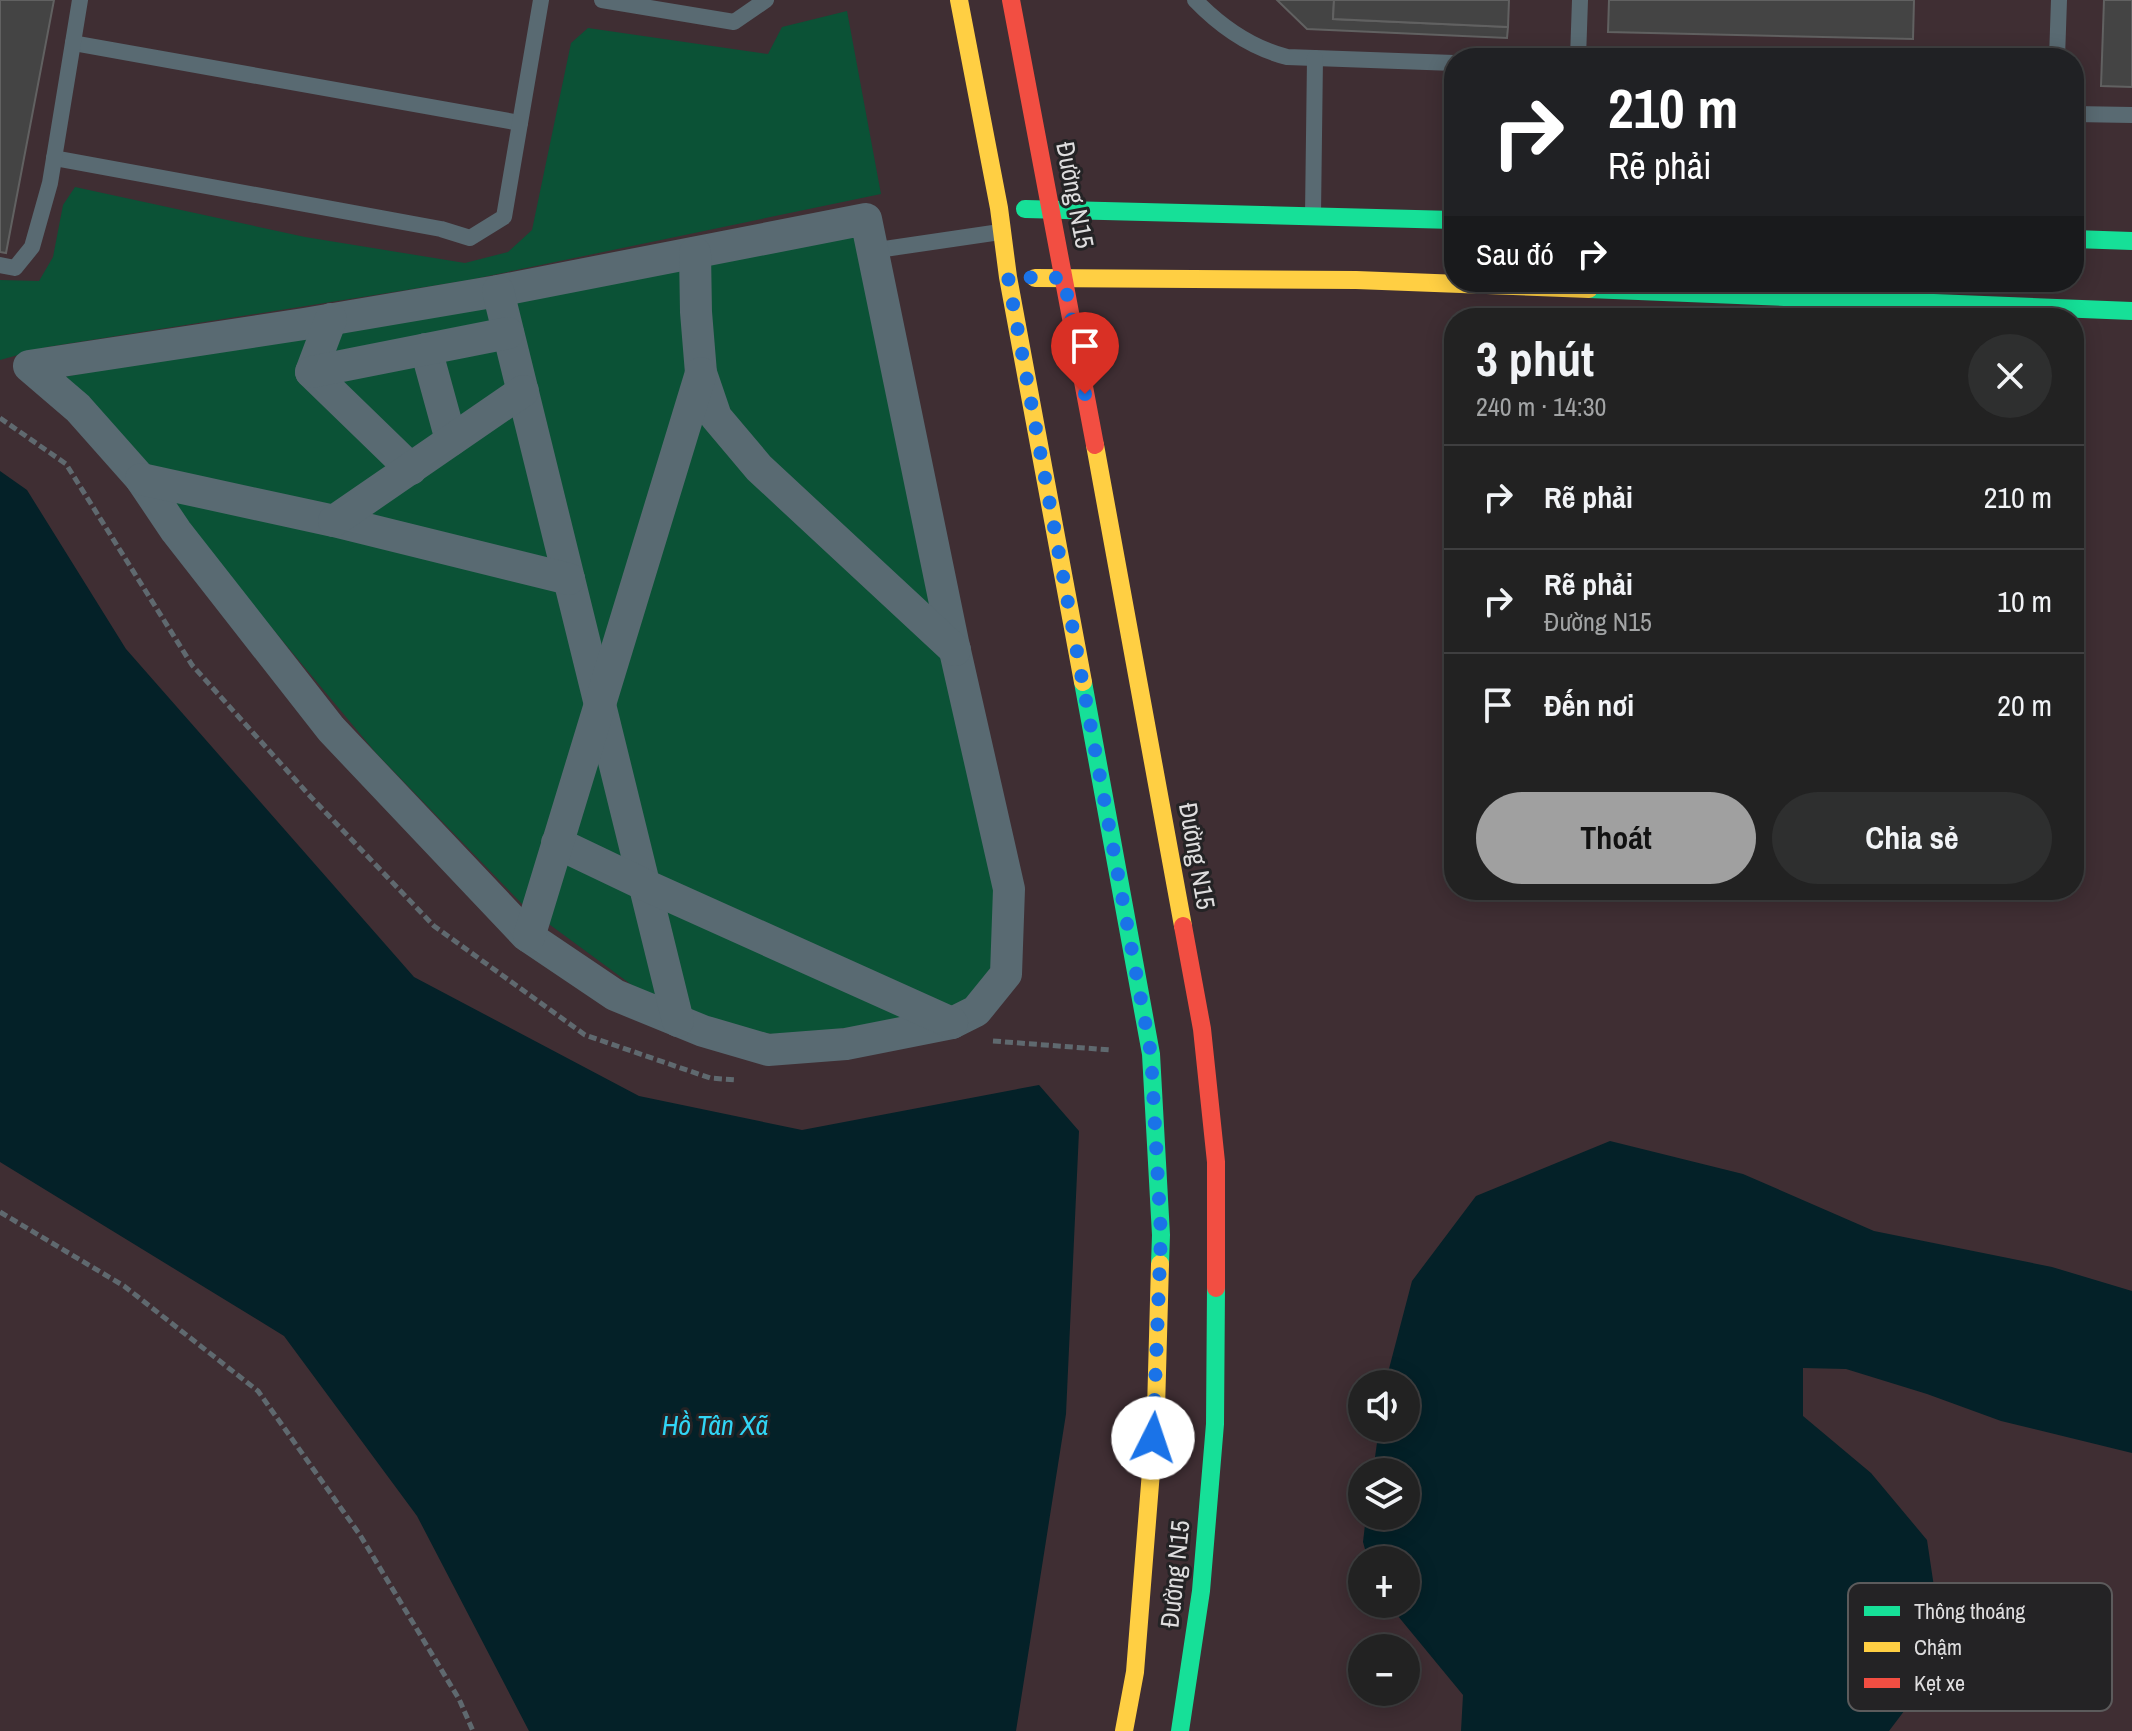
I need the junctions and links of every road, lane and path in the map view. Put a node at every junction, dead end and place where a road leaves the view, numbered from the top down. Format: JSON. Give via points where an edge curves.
{"nodes":[{"id":1,"x":80,"y":0,"type":"edge"},
{"id":2,"x":541,"y":0,"type":"edge"},
{"id":3,"x":602,"y":0,"type":"edge"},
{"id":4,"x":766,"y":0,"type":"edge"},
{"id":5,"x":959,"y":0,"type":"edge"},
{"id":6,"x":1011,"y":0,"type":"edge"},
{"id":7,"x":1195,"y":0,"type":"edge"},
{"id":8,"x":1580,"y":0,"type":"edge"},
{"id":9,"x":2059,"y":0,"type":"edge"},
{"id":10,"x":73,"y":43,"type":"junction"},
{"id":11,"x":1578,"y":48,"type":"edge"},
{"id":12,"x":2057,"y":48,"type":"edge"},
{"id":13,"x":1315,"y":58,"type":"junction"},
{"id":14,"x":1444,"y":63,"type":"edge"},
{"id":15,"x":2084,"y":114,"type":"edge"},
{"id":16,"x":2132,"y":115,"type":"edge"},
{"id":17,"x":520,"y":123,"type":"junction"},
{"id":18,"x":54,"y":158,"type":"junction"},
{"id":19,"x":999,"y":208,"type":"junction"},
{"id":20,"x":1052,"y":210,"type":"junction"},
{"id":21,"x":1313,"y":216,"type":"junction"},
{"id":22,"x":1444,"y":220,"type":"edge"},
{"id":23,"x":1002,"y":232,"type":"junction"},
{"id":24,"x":2084,"y":239,"type":"edge"},
{"id":25,"x":2132,"y":241,"type":"edge"},
{"id":26,"x":871,"y":251,"type":"junction"},
{"id":27,"x":695,"y":253,"type":"junction"},
{"id":28,"x":0,"y":265,"type":"edge"},
{"id":29,"x":1008,"y":277,"type":"junction"},
{"id":30,"x":1064,"y":278,"type":"junction"},
{"id":31,"x":1444,"y":284,"type":"edge"},
{"id":32,"x":498,"y":291,"type":"junction"},
{"id":33,"x":1656,"y":292,"type":"edge"},
{"id":34,"x":2057,"y":308,"type":"edge"},
{"id":35,"x":2084,"y":309,"type":"edge"},
{"id":36,"x":2132,"y":311,"type":"edge"},
{"id":37,"x":331,"y":319,"type":"junction"},
{"id":38,"x":508,"y":333,"type":"junction"},
{"id":39,"x":426,"y":349,"type":"junction"},
{"id":40,"x":311,"y":372,"type":"junction"},
{"id":41,"x":701,"y":373,"type":"junction"},
{"id":42,"x":523,"y":391,"type":"junction"},
{"id":43,"x":451,"y":440,"type":"junction"},
{"id":44,"x":411,"y":469,"type":"junction"},
{"id":45,"x":141,"y":479,"type":"junction"},
{"id":46,"x":334,"y":521,"type":"junction"},
{"id":47,"x":569,"y":579,"type":"junction"},
{"id":48,"x":955,"y":650,"type":"junction"},
{"id":49,"x":600,"y":704,"type":"junction"},
{"id":50,"x":557,"y":843,"type":"junction"},
{"id":51,"x":645,"y":885,"type":"junction"},
{"id":52,"x":529,"y":937,"type":"junction"},
{"id":53,"x":678,"y":1021,"type":"junction"},
{"id":54,"x":952,"y":1023,"type":"junction"},
{"id":55,"x":0,"y":1212,"type":"edge"},
{"id":56,"x":473,"y":1731,"type":"edge"},
{"id":57,"x":1124,"y":1731,"type":"edge"},
{"id":58,"x":1180,"y":1731,"type":"edge"}],
"edges":[{"from":1,"to":10,"type":"lane"},
{"from":2,"to":17,"type":"lane"},
{"from":3,"to":4,"type":"lane","via":[[734,22]]},
{"from":5,"to":19,"type":"street","name":"Đường N15"},
{"from":6,"to":20,"type":"street","name":"Đường N15"},
{"from":7,"to":13,"type":"lane","via":[[1261,50]]},
{"from":8,"to":11,"type":"lane"},
{"from":9,"to":12,"type":"lane"},
{"from":10,"to":17,"type":"lane"},
{"from":10,"to":18,"type":"lane"},
{"from":13,"to":14,"type":"lane"},
{"from":13,"to":21,"type":"lane"},
{"from":15,"to":16,"type":"lane"},
{"from":17,"to":18,"type":"lane","via":[[504,217],[470,238]]},
{"from":18,"to":28,"type":"lane","via":[[32,247],[15,268]]},
{"from":19,"to":20,"type":"street"},
{"from":19,"to":23,"type":"street","name":"Đường N15"},
{"from":20,"to":21,"type":"street"},
{"from":20,"to":30,"type":"street","name":"Đường N15"},
{"from":21,"to":22,"type":"street"},
{"from":23,"to":26,"type":"lane"},
{"from":23,"to":29,"type":"street","name":"Đường N15"},
{"from":24,"to":25,"type":"street"},
{"from":26,"to":27,"type":"street","via":[[866,219]]},
{"from":26,"to":48,"type":"street"},
{"from":27,"to":32,"type":"street"},
{"from":27,"to":41,"type":"street"},
{"from":29,"to":30,"type":"street"},
{"from":29,"to":57,"type":"street","name":"Đường N15","via":[[1151,1054],[1161,1235],[1156,1409],[1135,1672]]},
{"from":30,"to":31,"type":"street"},
{"from":30,"to":58,"type":"street","name":"Đường N15","via":[[1202,1029],[1216,1162],[1215,1424],[1201,1591]]},
{"from":32,"to":37,"type":"street"},
{"from":32,"to":38,"type":"street"},
{"from":33,"to":34,"type":"street"},
{"from":35,"to":36,"type":"street"},
{"from":37,"to":40,"type":"street"},
{"from":37,"to":45,"type":"street","via":[[29,366],[78,408]]},
{"from":38,"to":39,"type":"street"},
{"from":38,"to":42,"type":"street"},
{"from":39,"to":40,"type":"street"},
{"from":39,"to":43,"type":"street"},
{"from":40,"to":44,"type":"street"},
{"from":41,"to":48,"type":"street","via":[[716,417],[759,468]]},
{"from":41,"to":49,"type":"street"},
{"from":42,"to":43,"type":"street"},
{"from":42,"to":47,"type":"street"},
{"from":43,"to":44,"type":"street"},
{"from":44,"to":46,"type":"street"},
{"from":45,"to":46,"type":"street"},
{"from":45,"to":52,"type":"street","via":[[331,729]]},
{"from":46,"to":47,"type":"street"},
{"from":47,"to":49,"type":"street"},
{"from":48,"to":54,"type":"street","via":[[1009,889],[1006,974],[976,1011]]},
{"from":49,"to":50,"type":"street"},
{"from":49,"to":51,"type":"street"},
{"from":50,"to":51,"type":"street"},
{"from":50,"to":52,"type":"street"},
{"from":51,"to":53,"type":"street"},
{"from":51,"to":54,"type":"street"},
{"from":52,"to":53,"type":"street","via":[[615,995]]},
{"from":53,"to":54,"type":"street","via":[[768,1050],[846,1044]]},
{"from":55,"to":56,"type":"path","via":[[124,1286],[258,1391],[360,1535]]}]}
